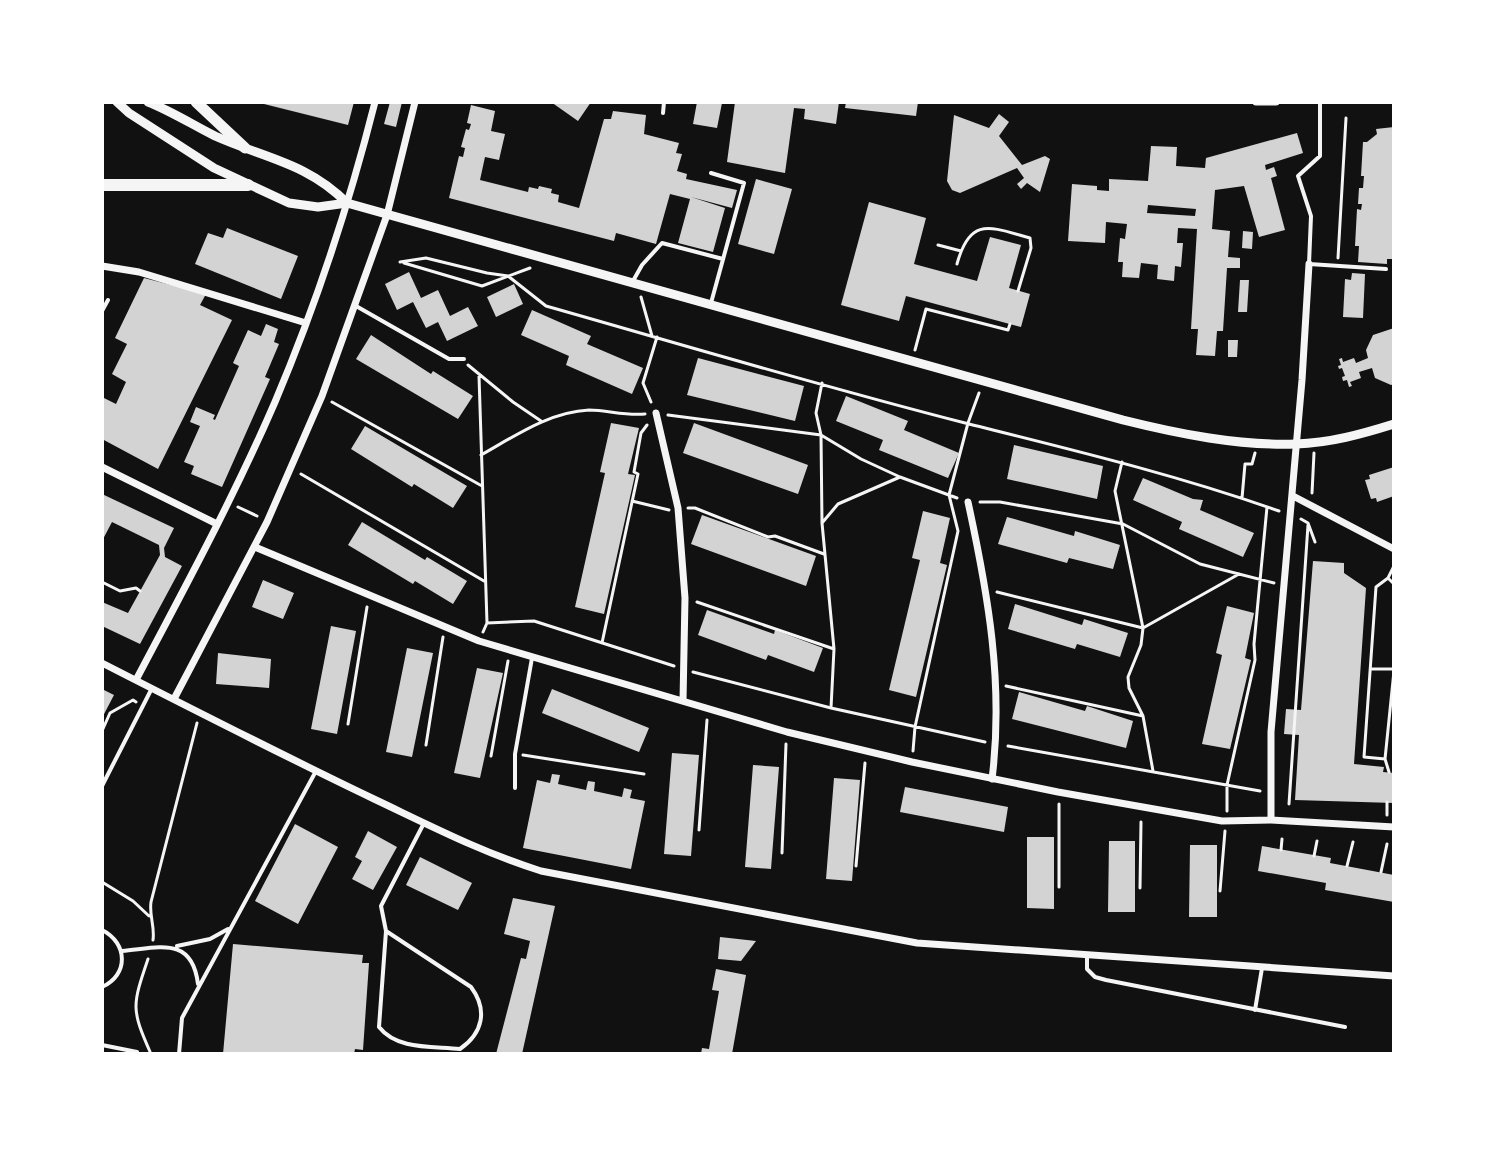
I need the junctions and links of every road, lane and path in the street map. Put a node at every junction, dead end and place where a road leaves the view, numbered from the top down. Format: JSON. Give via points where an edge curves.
{"nodes":[{"id":1,"x":117,"y":102,"type":"edge"},
{"id":2,"x":148,"y":102,"type":"edge"},
{"id":3,"x":196,"y":102,"type":"edge"},
{"id":4,"x":375,"y":102,"type":"edge"},
{"id":5,"x":415,"y":102,"type":"edge"},
{"id":6,"x":664,"y":102,"type":"edge"},
{"id":7,"x":1256,"y":102,"type":"edge"},
{"id":8,"x":1276,"y":102,"type":"edge"},
{"id":9,"x":1320,"y":102,"type":"edge"},
{"id":10,"x":663,"y":113,"type":"dead end"},
{"id":11,"x":1346,"y":118,"type":"dead end"},
{"id":12,"x":245,"y":148,"type":"junction"},
{"id":13,"x":711,"y":173,"type":"dead end"},
{"id":14,"x":102,"y":185,"type":"edge"},
{"id":15,"x":248,"y":185,"type":"junction"},
{"id":16,"x":347,"y":203,"type":"junction"},
{"id":17,"x":387,"y":215,"type":"junction"},
{"id":18,"x":938,"y":245,"type":"dead end"},
{"id":19,"x":961,"y":251,"type":"junction"},
{"id":20,"x":723,"y":259,"type":"junction"},
{"id":21,"x":957,"y":264,"type":"dead end"},
{"id":22,"x":1309,"y":264,"type":"junction"},
{"id":23,"x":102,"y":266,"type":"edge"},
{"id":24,"x":1338,"y":266,"type":"junction"},
{"id":25,"x":1386,"y":269,"type":"dead end"},
{"id":26,"x":508,"y":276,"type":"junction"},
{"id":27,"x":635,"y":284,"type":"junction"},
{"id":28,"x":1018,"y":291,"type":"dead end"},
{"id":29,"x":108,"y":300,"type":"dead end"},
{"id":30,"x":356,"y":306,"type":"junction"},
{"id":31,"x":710,"y":306,"type":"junction"},
{"id":32,"x":102,"y":311,"type":"edge"},
{"id":33,"x":306,"y":323,"type":"junction"},
{"id":34,"x":1010,"y":324,"type":"dead end"},
{"id":35,"x":654,"y":336,"type":"junction"},
{"id":36,"x":464,"y":359,"type":"dead end"},
{"id":37,"x":911,"y":362,"type":"junction"},
{"id":38,"x":983,"y":382,"type":"junction"},
{"id":39,"x":822,"y":383,"type":"junction"},
{"id":40,"x":322,"y":396,"type":"junction"},
{"id":41,"x":656,"y":413,"type":"junction"},
{"id":42,"x":541,"y":421,"type":"junction"},
{"id":43,"x":968,"y":423,"type":"junction"},
{"id":44,"x":1394,"y":424,"type":"edge"},
{"id":45,"x":821,"y":435,"type":"junction"},
{"id":46,"x":1315,"y":442,"type":"junction"},
{"id":47,"x":1257,"y":443,"type":"junction"},
{"id":48,"x":1296,"y":444,"type":"junction"},
{"id":49,"x":481,"y":455,"type":"junction"},
{"id":50,"x":1122,"y":462,"type":"junction"},
{"id":51,"x":102,"y":467,"type":"edge"},
{"id":52,"x":292,"y":469,"type":"junction"},
{"id":53,"x":900,"y":477,"type":"junction"},
{"id":54,"x":482,"y":486,"type":"junction"},
{"id":55,"x":949,"y":495,"type":"junction"},
{"id":56,"x":1293,"y":496,"type":"junction"},
{"id":57,"x":1242,"y":498,"type":"junction"},
{"id":58,"x":632,"y":501,"type":"junction"},
{"id":59,"x":228,"y":502,"type":"junction"},
{"id":60,"x":968,"y":502,"type":"junction"},
{"id":61,"x":1311,"y":506,"type":"junction"},
{"id":62,"x":1267,"y":507,"type":"junction"},
{"id":63,"x":678,"y":508,"type":"junction"},
{"id":64,"x":1291,"y":515,"type":"junction"},
{"id":65,"x":267,"y":522,"type":"junction"},
{"id":66,"x":822,"y":523,"type":"junction"},
{"id":67,"x":1308,"y":523,"type":"junction"},
{"id":68,"x":217,"y":524,"type":"junction"},
{"id":69,"x":1123,"y":524,"type":"junction"},
{"id":70,"x":1315,"y":542,"type":"dead end"},
{"id":71,"x":255,"y":547,"type":"junction"},
{"id":72,"x":1394,"y":549,"type":"edge"},
{"id":73,"x":824,"y":554,"type":"junction"},
{"id":74,"x":1394,"y":566,"type":"edge"},
{"id":75,"x":1239,"y":574,"type":"junction"},
{"id":76,"x":1388,"y":578,"type":"junction"},
{"id":77,"x":1260,"y":580,"type":"junction"},
{"id":78,"x":484,"y":581,"type":"junction"},
{"id":79,"x":102,"y":582,"type":"edge"},
{"id":80,"x":1394,"y":584,"type":"edge"},
{"id":81,"x":1285,"y":586,"type":"junction"},
{"id":82,"x":987,"y":589,"type":"junction"},
{"id":83,"x":140,"y":591,"type":"dead end"},
{"id":84,"x":372,"y":597,"type":"junction"},
{"id":85,"x":685,"y":598,"type":"junction"},
{"id":86,"x":487,"y":623,"type":"junction"},
{"id":87,"x":449,"y":626,"type":"junction"},
{"id":88,"x":1143,"y":628,"type":"junction"},
{"id":89,"x":479,"y":641,"type":"junction"},
{"id":90,"x":602,"y":643,"type":"junction"},
{"id":91,"x":834,"y":649,"type":"junction"},
{"id":92,"x":511,"y":650,"type":"junction"},
{"id":93,"x":532,"y":656,"type":"junction"},
{"id":94,"x":102,"y":663,"type":"edge"},
{"id":95,"x":1370,"y":669,"type":"junction"},
{"id":96,"x":685,"y":670,"type":"junction"},
{"id":97,"x":1394,"y":670,"type":"edge"},
{"id":98,"x":136,"y":680,"type":"junction"},
{"id":99,"x":997,"y":684,"type":"junction"},
{"id":100,"x":152,"y":688,"type":"junction"},
{"id":101,"x":174,"y":699,"type":"junction"},
{"id":102,"x":683,"y":701,"type":"junction"},
{"id":103,"x":143,"y":705,"type":"junction"},
{"id":104,"x":831,"y":708,"type":"junction"},
{"id":105,"x":708,"y":709,"type":"junction"},
{"id":106,"x":200,"y":711,"type":"junction"},
{"id":107,"x":1143,"y":716,"type":"junction"},
{"id":108,"x":348,"y":724,"type":"dead end"},
{"id":109,"x":915,"y":727,"type":"junction"},
{"id":110,"x":102,"y":731,"type":"edge"},
{"id":111,"x":787,"y":732,"type":"junction"},
{"id":112,"x":426,"y":745,"type":"dead end"},
{"id":113,"x":997,"y":745,"type":"junction"},
{"id":114,"x":866,"y":751,"type":"junction"},
{"id":115,"x":515,"y":754,"type":"junction"},
{"id":116,"x":491,"y":756,"type":"dead end"},
{"id":117,"x":1385,"y":759,"type":"junction"},
{"id":118,"x":912,"y":762,"type":"junction"},
{"id":119,"x":316,"y":771,"type":"junction"},
{"id":120,"x":1153,"y":771,"type":"junction"},
{"id":121,"x":1389,"y":772,"type":"dead end"},
{"id":122,"x":644,"y":774,"type":"dead end"},
{"id":123,"x":992,"y":779,"type":"junction"},
{"id":124,"x":1227,"y":785,"type":"junction"},
{"id":125,"x":102,"y":786,"type":"edge"},
{"id":126,"x":515,"y":788,"type":"dead end"},
{"id":127,"x":1058,"y":792,"type":"junction"},
{"id":128,"x":1272,"y":793,"type":"junction"},
{"id":129,"x":1289,"y":804,"type":"dead end"},
{"id":130,"x":1271,"y":820,"type":"junction"},
{"id":131,"x":1227,"y":821,"type":"junction"},
{"id":132,"x":1141,"y":822,"type":"dead end"},
{"id":133,"x":424,"y":823,"type":"junction"},
{"id":134,"x":1394,"y":827,"type":"edge"},
{"id":135,"x":699,"y":830,"type":"dead end"},
{"id":136,"x":1282,"y":839,"type":"dead end"},
{"id":137,"x":1317,"y":841,"type":"dead end"},
{"id":138,"x":1353,"y":842,"type":"dead end"},
{"id":139,"x":1387,"y":844,"type":"dead end"},
{"id":140,"x":1281,"y":850,"type":"dead end"},
{"id":141,"x":782,"y":853,"type":"dead end"},
{"id":142,"x":1314,"y":856,"type":"dead end"},
{"id":143,"x":856,"y":866,"type":"dead end"},
{"id":144,"x":1347,"y":866,"type":"dead end"},
{"id":145,"x":1381,"y":872,"type":"dead end"},
{"id":146,"x":102,"y":882,"type":"edge"},
{"id":147,"x":1059,"y":887,"type":"dead end"},
{"id":148,"x":1140,"y":888,"type":"dead end"},
{"id":149,"x":1220,"y":891,"type":"dead end"},
{"id":150,"x":149,"y":916,"type":"junction"},
{"id":151,"x":231,"y":928,"type":"junction"},
{"id":152,"x":102,"y":930,"type":"edge"},
{"id":153,"x":386,"y":931,"type":"junction"},
{"id":154,"x":170,"y":946,"type":"junction"},
{"id":155,"x":151,"y":948,"type":"junction"},
{"id":156,"x":122,"y":951,"type":"junction"},
{"id":157,"x":1087,"y":955,"type":"junction"},
{"id":158,"x":1262,"y":968,"type":"junction"},
{"id":159,"x":1394,"y":976,"type":"edge"},
{"id":160,"x":102,"y":987,"type":"edge"},
{"id":161,"x":198,"y":987,"type":"junction"},
{"id":162,"x":1255,"y":1010,"type":"junction"},
{"id":163,"x":1345,"y":1027,"type":"dead end"},
{"id":164,"x":102,"y":1045,"type":"edge"},
{"id":165,"x":137,"y":1052,"type":"edge"},
{"id":166,"x":151,"y":1054,"type":"edge"},
{"id":167,"x":179,"y":1054,"type":"edge"}],
"edges":[{"from":1,"to":15,"type":"street"},
{"from":2,"to":12,"type":"street"},
{"from":3,"to":12,"type":"main road"},
{"from":4,"to":16,"type":"street"},
{"from":5,"to":17,"type":"street"},
{"from":6,"to":10,"type":"lane"},
{"from":7,"to":8,"type":"street"},
{"from":9,"to":22,"type":"lane","via":[[1320,156],[1298,176],[1311,216]]},
{"from":11,"to":24,"type":"path"},
{"from":12,"to":16,"type":"street","via":[[310,172]]},
{"from":13,"to":20,"type":"lane","via":[[744,183]]},
{"from":14,"to":15,"type":"highway"},
{"from":15,"to":16,"type":"street","via":[[298,206]]},
{"from":16,"to":17,"type":"street"},
{"from":16,"to":33,"type":"street"},
{"from":17,"to":27,"type":"street"},
{"from":17,"to":30,"type":"street"},
{"from":18,"to":19,"type":"path"},
{"from":19,"to":21,"type":"path"},
{"from":19,"to":28,"type":"path","via":[[974,230],[989,226],[1030,238]]},
{"from":20,"to":27,"type":"lane","via":[[662,243],[642,265]]},
{"from":20,"to":31,"type":"lane"},
{"from":22,"to":24,"type":"lane"},
{"from":22,"to":48,"type":"street"},
{"from":23,"to":33,"type":"street","via":[[139,272]]},
{"from":24,"to":25,"type":"lane"},
{"from":26,"to":26,"type":"path","via":[[426,258],[400,262],[482,286]]},
{"from":26,"to":35,"type":"path","via":[[546,306]]},
{"from":27,"to":31,"type":"street"},
{"from":27,"to":35,"type":"path"},
{"from":29,"to":32,"type":"lane"},
{"from":30,"to":36,"type":"lane","via":[[449,359]]},
{"from":30,"to":40,"type":"street"},
{"from":31,"to":37,"type":"street"},
{"from":33,"to":59,"type":"street"},
{"from":34,"to":37,"type":"path","via":[[1008,330],[926,309]]},
{"from":35,"to":39,"type":"path"},
{"from":35,"to":41,"type":"path","via":[[643,383]]},
{"from":37,"to":38,"type":"street"},
{"from":38,"to":43,"type":"path"},
{"from":38,"to":47,"type":"street","via":[[1156,428]]},
{"from":39,"to":43,"type":"path"},
{"from":39,"to":45,"type":"path","via":[[816,413]]},
{"from":40,"to":52,"type":"street"},
{"from":40,"to":54,"type":"path"},
{"from":41,"to":42,"type":"path","via":[[626,416],[589,410]]},
{"from":41,"to":45,"type":"path"},
{"from":41,"to":58,"type":"path","via":[[641,433]]},
{"from":41,"to":63,"type":"street"},
{"from":42,"to":49,"type":"path"},
{"from":42,"to":49,"type":"path","via":[[479,376]]},
{"from":43,"to":50,"type":"path"},
{"from":43,"to":55,"type":"path"},
{"from":44,"to":46,"type":"street"},
{"from":45,"to":53,"type":"path"},
{"from":45,"to":66,"type":"path"},
{"from":46,"to":48,"type":"street"},
{"from":46,"to":61,"type":"path"},
{"from":47,"to":48,"type":"street"},
{"from":47,"to":57,"type":"path","via":[[1252,464],[1245,464]]},
{"from":48,"to":56,"type":"street"},
{"from":49,"to":54,"type":"path"},
{"from":50,"to":57,"type":"path"},
{"from":50,"to":69,"type":"path","via":[[1115,491]]},
{"from":51,"to":68,"type":"street"},
{"from":52,"to":65,"type":"street"},
{"from":52,"to":78,"type":"path"},
{"from":53,"to":55,"type":"path"},
{"from":53,"to":66,"type":"path","via":[[838,504]]},
{"from":54,"to":78,"type":"path"},
{"from":55,"to":60,"type":"path"},
{"from":55,"to":109,"type":"path","via":[[958,531]]},
{"from":56,"to":61,"type":"street"},
{"from":56,"to":64,"type":"street"},
{"from":57,"to":62,"type":"path"},
{"from":58,"to":63,"type":"path","via":[[666,511]]},
{"from":58,"to":90,"type":"path"},
{"from":59,"to":65,"type":"path"},
{"from":59,"to":68,"type":"street"},
{"from":60,"to":69,"type":"path","via":[[1000,502]]},
{"from":60,"to":82,"type":"street"},
{"from":61,"to":67,"type":"path"},
{"from":61,"to":72,"type":"street"},
{"from":62,"to":64,"type":"path"},
{"from":62,"to":77,"type":"path"},
{"from":63,"to":73,"type":"path","via":[[695,508]]},
{"from":63,"to":85,"type":"street"},
{"from":64,"to":67,"type":"path"},
{"from":64,"to":81,"type":"street"},
{"from":65,"to":71,"type":"street"},
{"from":66,"to":73,"type":"path"},
{"from":67,"to":70,"type":"path"},
{"from":67,"to":129,"type":"path"},
{"from":68,"to":98,"type":"street"},
{"from":69,"to":75,"type":"path","via":[[1200,564]]},
{"from":69,"to":88,"type":"path"},
{"from":71,"to":84,"type":"street"},
{"from":71,"to":101,"type":"street"},
{"from":73,"to":91,"type":"path"},
{"from":74,"to":76,"type":"path"},
{"from":75,"to":77,"type":"path"},
{"from":75,"to":88,"type":"path"},
{"from":76,"to":80,"type":"path"},
{"from":76,"to":95,"type":"path","via":[[1376,587]]},
{"from":77,"to":81,"type":"path"},
{"from":77,"to":124,"type":"path","via":[[1255,660]]},
{"from":78,"to":86,"type":"path"},
{"from":79,"to":83,"type":"path","via":[[120,591]]},
{"from":81,"to":128,"type":"street","via":[[1271,732]]},
{"from":82,"to":88,"type":"path"},
{"from":82,"to":99,"type":"street"},
{"from":84,"to":87,"type":"street"},
{"from":84,"to":108,"type":"path","via":[[364,612]]},
{"from":85,"to":91,"type":"path"},
{"from":85,"to":96,"type":"street"},
{"from":86,"to":89,"type":"path"},
{"from":86,"to":90,"type":"path","via":[[534,621]]},
{"from":87,"to":89,"type":"street"},
{"from":87,"to":112,"type":"path","via":[[441,641]]},
{"from":88,"to":107,"type":"path","via":[[1128,677]]},
{"from":89,"to":92,"type":"street"},
{"from":90,"to":96,"type":"path"},
{"from":91,"to":104,"type":"path"},
{"from":92,"to":93,"type":"street"},
{"from":92,"to":116,"type":"path"},
{"from":93,"to":102,"type":"street"},
{"from":93,"to":115,"type":"lane"},
{"from":94,"to":98,"type":"street"},
{"from":95,"to":97,"type":"path"},
{"from":95,"to":117,"type":"path","via":[[1364,757]]},
{"from":96,"to":102,"type":"street"},
{"from":96,"to":104,"type":"path"},
{"from":97,"to":117,"type":"path"},
{"from":98,"to":100,"type":"street"},
{"from":99,"to":107,"type":"path"},
{"from":99,"to":113,"type":"street"},
{"from":100,"to":101,"type":"street"},
{"from":100,"to":103,"type":"lane"},
{"from":101,"to":106,"type":"street"},
{"from":102,"to":105,"type":"street"},
{"from":103,"to":110,"type":"path","via":[[133,700],[110,713]]},
{"from":103,"to":125,"type":"lane"},
{"from":104,"to":109,"type":"path"},
{"from":105,"to":111,"type":"street"},
{"from":105,"to":135,"type":"path"},
{"from":106,"to":119,"type":"street"},
{"from":106,"to":150,"type":"path"},
{"from":107,"to":120,"type":"path"},
{"from":109,"to":113,"type":"path"},
{"from":109,"to":118,"type":"path"},
{"from":111,"to":114,"type":"street"},
{"from":111,"to":141,"type":"path"},
{"from":113,"to":120,"type":"path"},
{"from":113,"to":123,"type":"street"},
{"from":114,"to":118,"type":"street"},
{"from":114,"to":143,"type":"path"},
{"from":115,"to":122,"type":"path"},
{"from":115,"to":126,"type":"lane"},
{"from":117,"to":121,"type":"path"},
{"from":118,"to":123,"type":"street"},
{"from":119,"to":133,"type":"street"},
{"from":119,"to":151,"type":"lane"},
{"from":120,"to":124,"type":"path"},
{"from":123,"to":127,"type":"street"},
{"from":124,"to":128,"type":"path"},
{"from":124,"to":131,"type":"path"},
{"from":127,"to":131,"type":"street"},
{"from":127,"to":147,"type":"path"},
{"from":128,"to":130,"type":"street"},
{"from":130,"to":131,"type":"street"},
{"from":130,"to":134,"type":"street"},
{"from":131,"to":149,"type":"path"},
{"from":132,"to":148,"type":"path"},
{"from":133,"to":153,"type":"lane","via":[[381,906]]},
{"from":133,"to":157,"type":"street","via":[[541,871],[917,943]]},
{"from":136,"to":140,"type":"path"},
{"from":137,"to":142,"type":"path"},
{"from":138,"to":144,"type":"path"},
{"from":139,"to":145,"type":"path"},
{"from":146,"to":150,"type":"path"},
{"from":150,"to":155,"type":"path","via":[[154,928]]},
{"from":151,"to":154,"type":"lane","via":[[197,943]]},
{"from":151,"to":161,"type":"lane"},
{"from":152,"to":156,"type":"lane"},
{"from":153,"to":153,"type":"lane","via":[[379,1027],[386,1037],[398,1043],[460,1049],[472,1041],[482,1015],[481,1000],[471,987]]},
{"from":154,"to":155,"type":"lane"},
{"from":154,"to":161,"type":"lane","via":[[193,963]]},
{"from":155,"to":156,"type":"lane"},
{"from":155,"to":166,"type":"path","via":[[136,994],[135,1018]]},
{"from":156,"to":160,"type":"lane","via":[[119,973]]},
{"from":157,"to":158,"type":"street"},
{"from":157,"to":162,"type":"lane","via":[[1087,969],[1095,977]]},
{"from":158,"to":159,"type":"street"},
{"from":158,"to":162,"type":"lane"},
{"from":161,"to":167,"type":"lane","via":[[182,1018]]},
{"from":162,"to":163,"type":"lane"},
{"from":164,"to":165,"type":"lane"}]}
